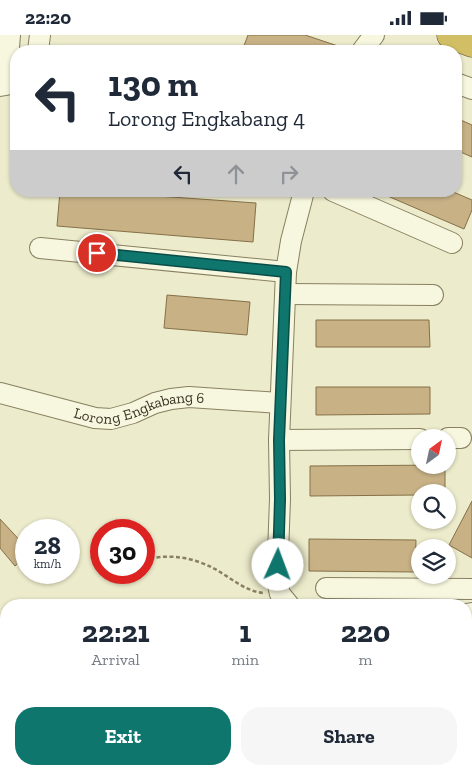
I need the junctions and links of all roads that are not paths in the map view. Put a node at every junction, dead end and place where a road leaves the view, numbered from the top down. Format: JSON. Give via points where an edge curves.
{"nodes":[{"id":1,"x":10,"y":35,"type":"edge"},
{"id":2,"x":451,"y":35,"type":"edge"},
{"id":3,"x":472,"y":43,"type":"edge"},
{"id":4,"x":8,"y":84,"type":"edge"},
{"id":5,"x":303,"y":197,"type":"edge"},
{"id":6,"x":347,"y":197,"type":"edge"},
{"id":7,"x":452,"y":243,"type":"dead end"},
{"id":8,"x":40,"y":248,"type":"dead end"},
{"id":9,"x":286,"y":272,"type":"junction"},
{"id":10,"x":286,"y":294,"type":"junction"},
{"id":11,"x":433,"y":295,"type":"dead end"},
{"id":12,"x":0,"y":393,"type":"edge"},
{"id":13,"x":280,"y":403,"type":"junction"},
{"id":14,"x":411,"y":439,"type":"edge"},
{"id":15,"x":279,"y":440,"type":"junction"},
{"id":16,"x":326,"y":588,"type":"dead end"},
{"id":17,"x":472,"y":589,"type":"edge"},
{"id":18,"x":435,"y":597,"type":"edge"},
{"id":19,"x":284,"y":599,"type":"edge"}],
"edges":[{"from":1,"to":4,"type":"street"},
{"from":2,"to":3,"type":"highway"},
{"from":5,"to":9,"type":"street"},
{"from":6,"to":7,"type":"street"},
{"from":8,"to":9,"type":"street"},
{"from":9,"to":10,"type":"street"},
{"from":10,"to":11,"type":"street"},
{"from":10,"to":13,"type":"street"},
{"from":12,"to":13,"type":"street","name":"Lorong Engkabang 6","via":[[95,419],[111,419],[155,403],[189,397]]},
{"from":13,"to":15,"type":"street"},
{"from":14,"to":15,"type":"street"},
{"from":15,"to":19,"type":"street","via":[[277,581]]},
{"from":16,"to":18,"type":"street"},
{"from":17,"to":18,"type":"street"}]}
